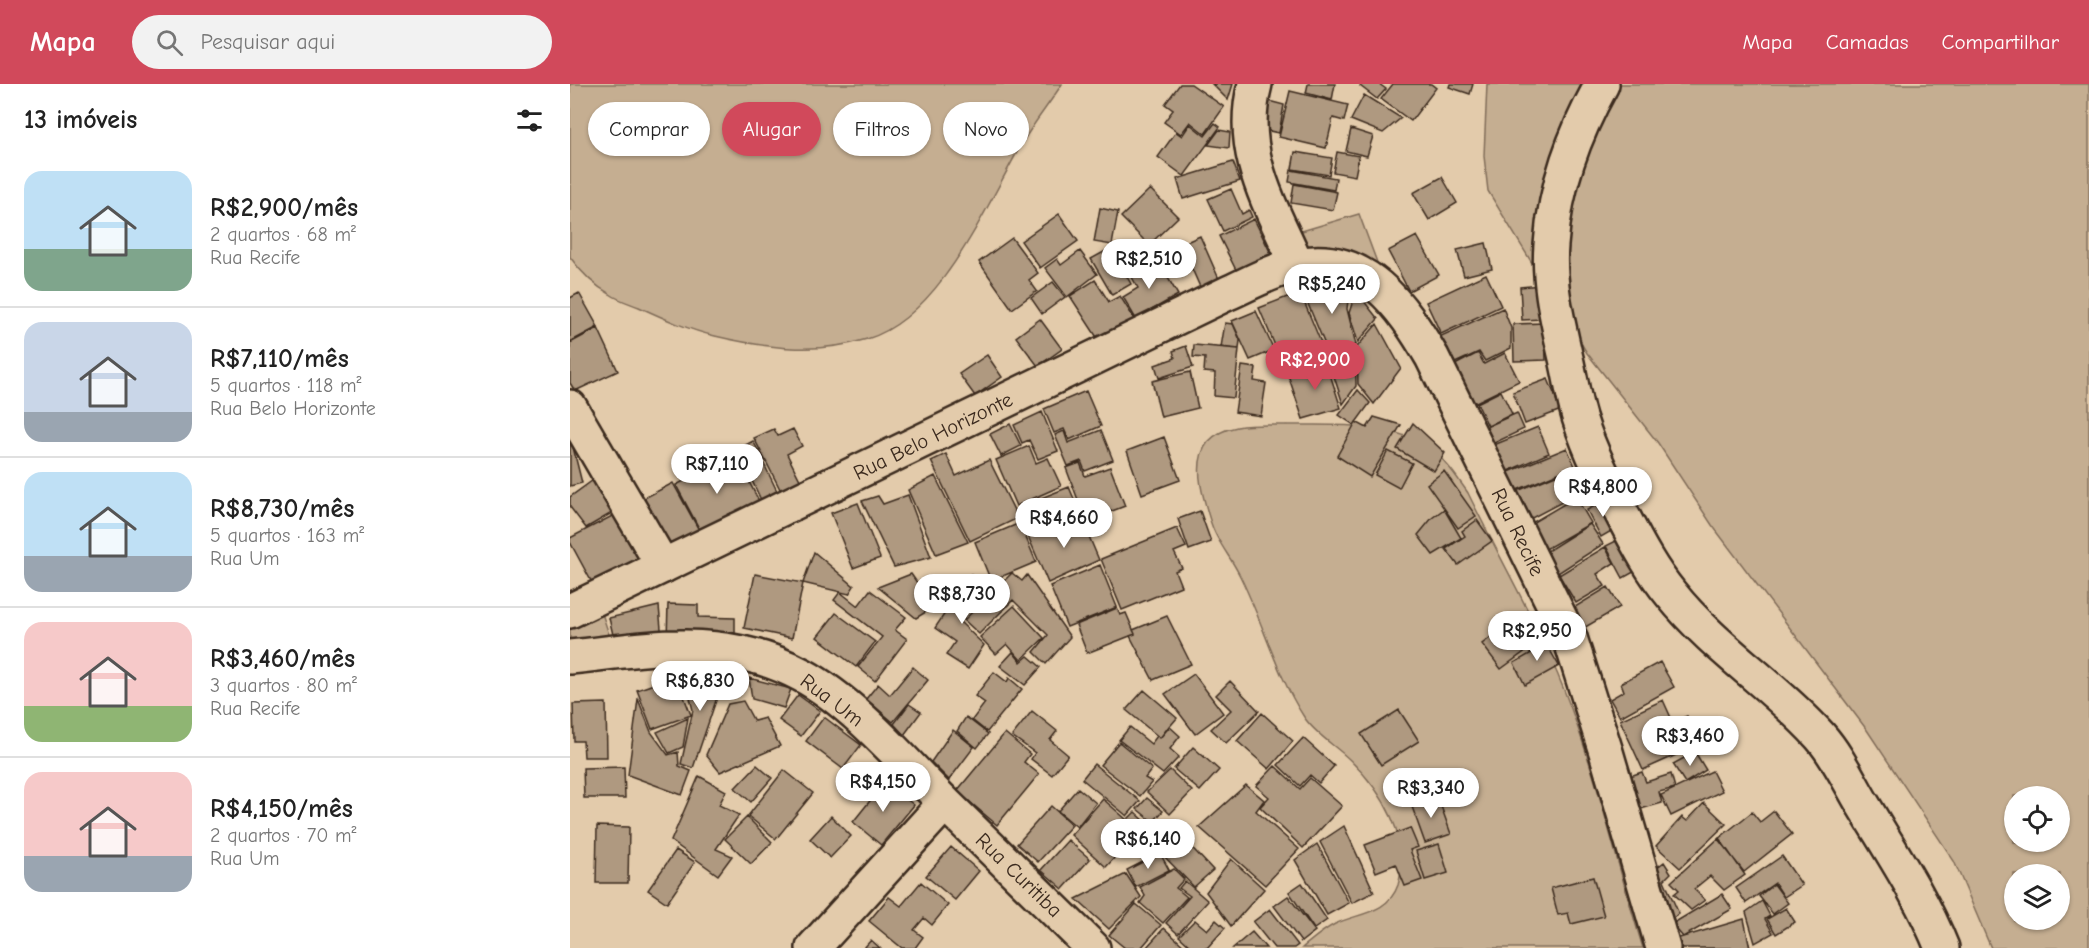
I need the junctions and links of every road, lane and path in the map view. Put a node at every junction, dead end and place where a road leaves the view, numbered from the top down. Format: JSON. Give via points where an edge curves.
{"nodes":[{"id":1,"x":1255,"y":84,"type":"edge"},
{"id":2,"x":1602,"y":84,"type":"edge"},
{"id":3,"x":1297,"y":265,"type":"junction"},
{"id":4,"x":570,"y":407,"type":"edge"},
{"id":5,"x":663,"y":566,"type":"junction"},
{"id":6,"x":570,"y":611,"type":"edge"},
{"id":7,"x":570,"y":657,"type":"edge"},
{"id":8,"x":945,"y":803,"type":"junction"},
{"id":9,"x":813,"y":948,"type":"edge"},
{"id":10,"x":1093,"y":948,"type":"edge"},
{"id":11,"x":1663,"y":948,"type":"edge"},
{"id":12,"x":1942,"y":948,"type":"edge"}],
"edges":[{"from":1,"to":3,"type":"street","via":[[1250,134],[1257,176]]},
{"from":2,"to":12,"type":"street","via":[[1566,162],[1557,192],[1550,248],[1553,300],[1579,416],[1592,453],[1637,543],[1671,595],[1822,738],[1886,842]]},
{"from":3,"to":5,"type":"street","name":"Rua Belo Horizonte","via":[[1228,293]]},
{"from":3,"to":11,"type":"street","name":"Rua Recife","via":[[1339,266],[1388,292],[1432,357],[1570,638]]},
{"from":4,"to":5,"type":"street"},
{"from":5,"to":6,"type":"street","name":"Rua Belo Horizonte"},
{"from":7,"to":8,"type":"street","name":"Rua Um","via":[[652,647],[690,647],[772,662],[803,676],[843,705]]},
{"from":8,"to":9,"type":"street"},
{"from":8,"to":10,"type":"street","name":"Rua Curitiba"}]}
